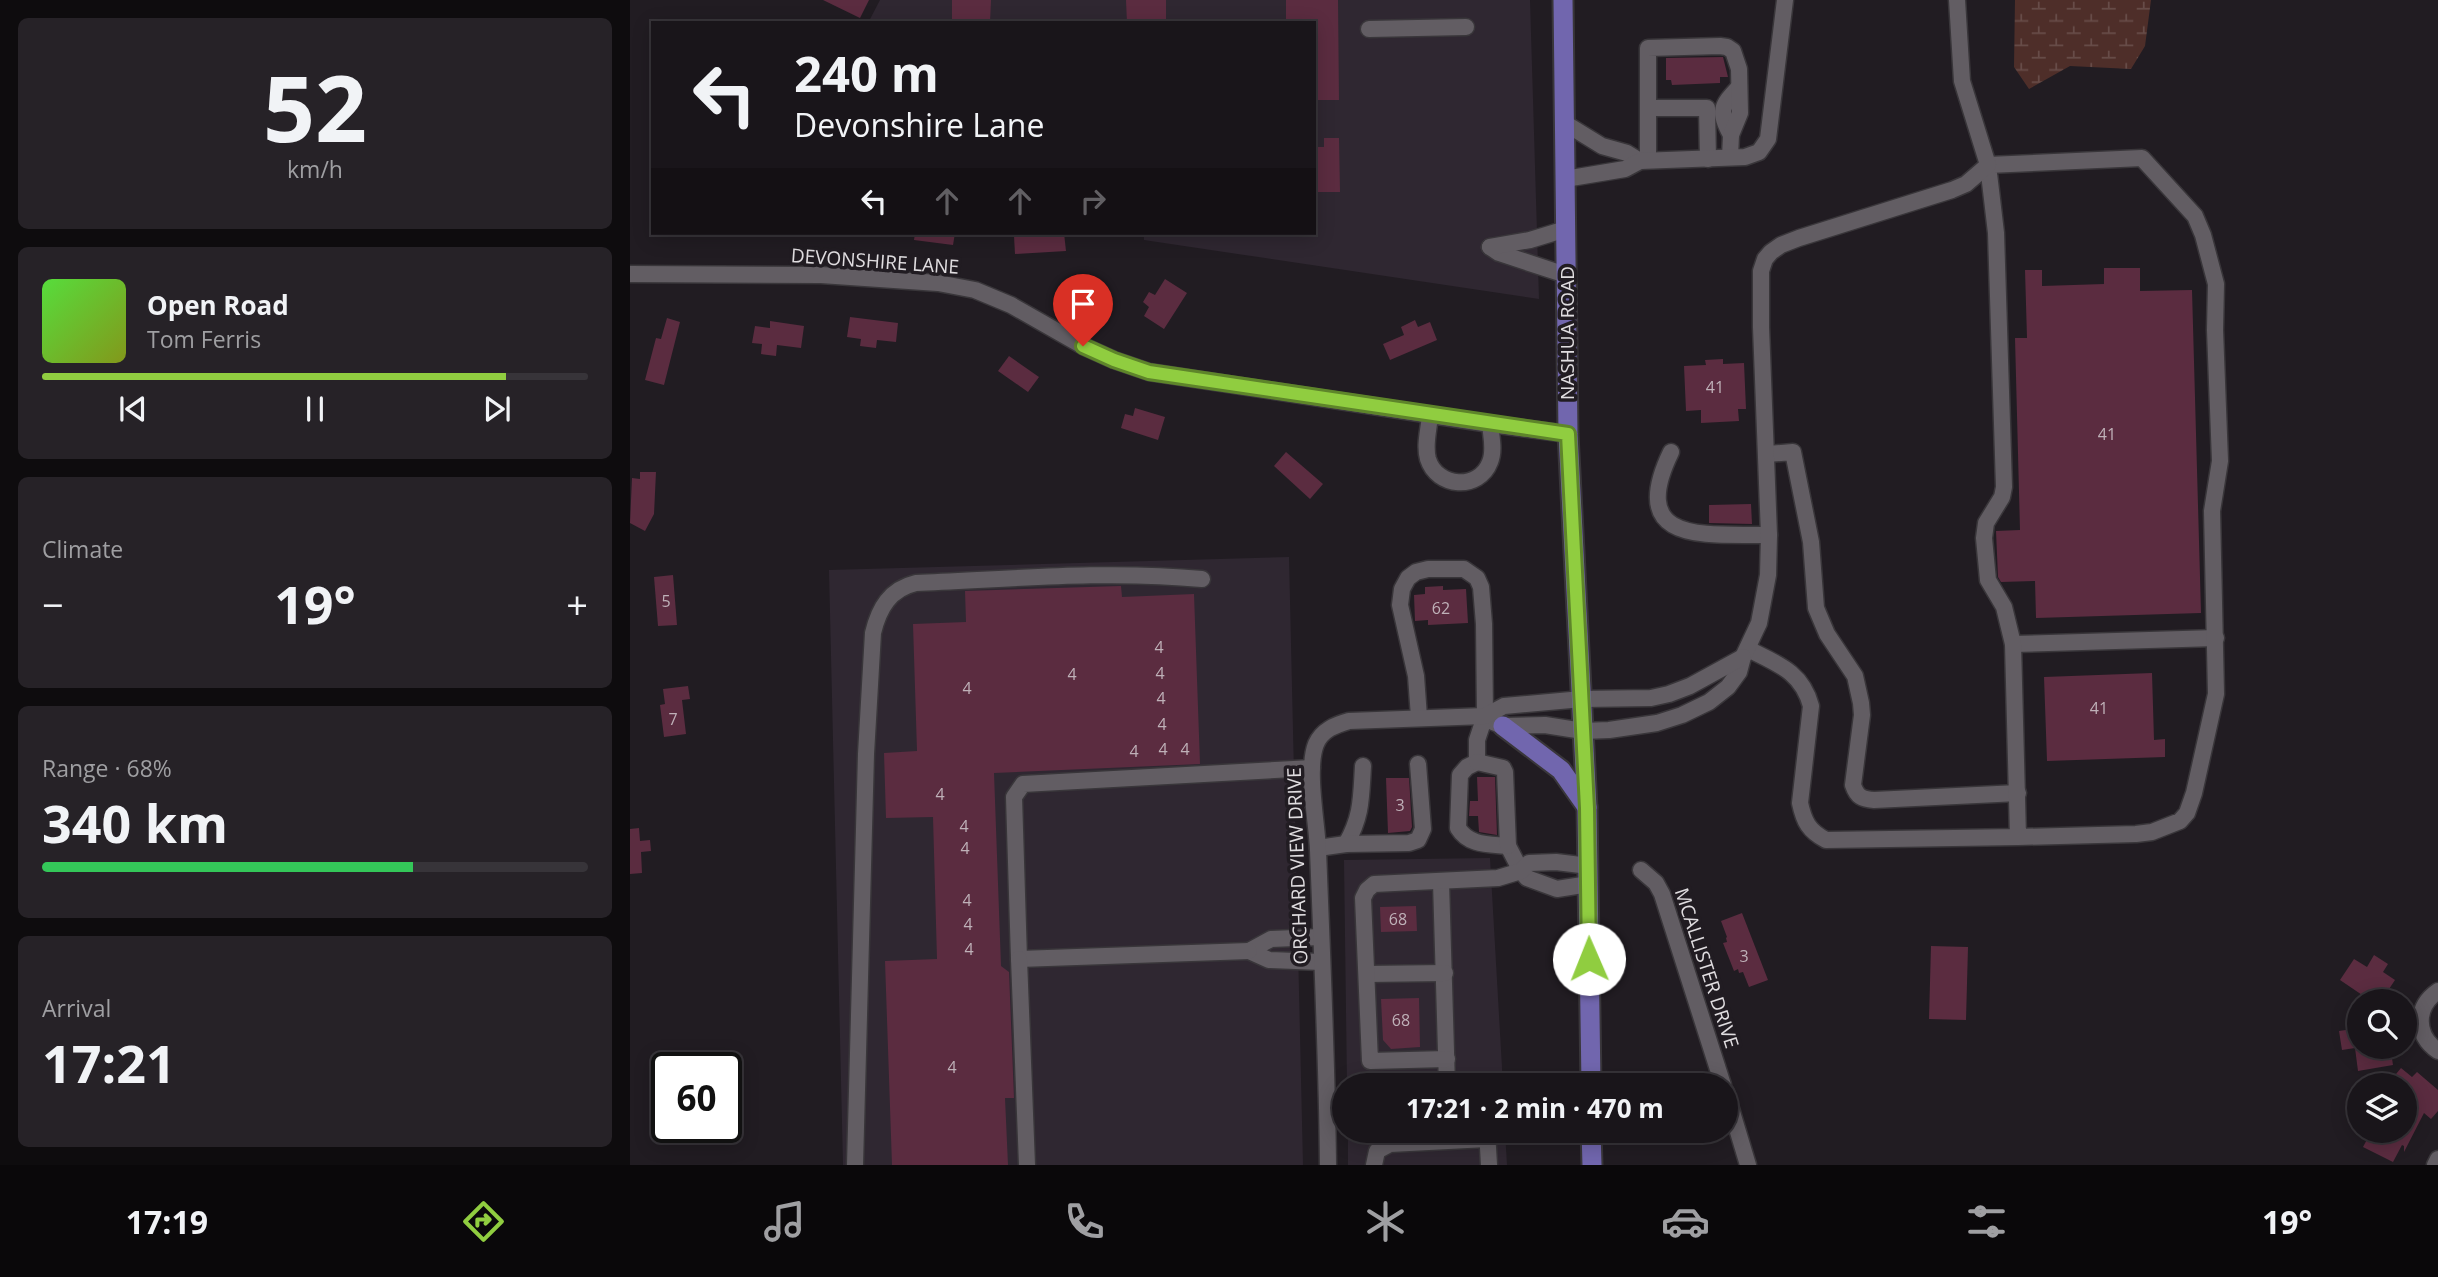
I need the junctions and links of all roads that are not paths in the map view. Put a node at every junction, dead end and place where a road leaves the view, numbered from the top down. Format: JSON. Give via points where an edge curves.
{"nodes":[{"id":1,"x":1563,"y":0,"type":"edge"},
{"id":2,"x":1785,"y":0,"type":"edge"},
{"id":3,"x":1957,"y":0,"type":"edge"},
{"id":4,"x":1466,"y":27,"type":"dead end"},
{"id":5,"x":1369,"y":29,"type":"dead end"},
{"id":6,"x":1648,"y":108,"type":"junction"},
{"id":7,"x":1563,"y":122,"type":"junction"},
{"id":8,"x":1730,"y":157,"type":"junction"},
{"id":9,"x":1707,"y":159,"type":"junction"},
{"id":10,"x":1644,"y":161,"type":"junction"},
{"id":11,"x":1988,"y":165,"type":"junction"},
{"id":12,"x":1565,"y":179,"type":"junction"},
{"id":13,"x":1566,"y":229,"type":"junction"},
{"id":14,"x":630,"y":274,"type":"edge"},
{"id":15,"x":1566,"y":275,"type":"junction"},
{"id":16,"x":1430,"y":415,"type":"junction"},
{"id":17,"x":1490,"y":424,"type":"junction"},
{"id":18,"x":1568,"y":434,"type":"junction"},
{"id":19,"x":1671,"y":452,"type":"dead end"},
{"id":20,"x":1766,"y":454,"type":"junction"},
{"id":21,"x":1769,"y":535,"type":"junction"},
{"id":22,"x":1202,"y":579,"type":"dead end"},
{"id":23,"x":2216,"y":638,"type":"junction"},
{"id":24,"x":2013,"y":644,"type":"junction"},
{"id":25,"x":1746,"y":653,"type":"junction"},
{"id":26,"x":1582,"y":699,"type":"junction"},
{"id":27,"x":1485,"y":716,"type":"junction"},
{"id":28,"x":1419,"y":717,"type":"junction"},
{"id":29,"x":1503,"y":726,"type":"junction"},
{"id":30,"x":1583,"y":731,"type":"junction"},
{"id":31,"x":1478,"y":762,"type":"junction"},
{"id":32,"x":1418,"y":764,"type":"dead end"},
{"id":33,"x":1363,"y":766,"type":"dead end"},
{"id":34,"x":1312,"y":768,"type":"junction"},
{"id":35,"x":2018,"y":793,"type":"junction"},
{"id":36,"x":1587,"y":808,"type":"junction"},
{"id":37,"x":2018,"y":837,"type":"junction"},
{"id":38,"x":1346,"y":844,"type":"junction"},
{"id":39,"x":1508,"y":846,"type":"junction"},
{"id":40,"x":1318,"y":848,"type":"junction"},
{"id":41,"x":1641,"y":870,"type":"dead end"},
{"id":42,"x":1521,"y":871,"type":"junction"},
{"id":43,"x":1589,"y":875,"type":"junction"},
{"id":44,"x":1441,"y":882,"type":"junction"},
{"id":45,"x":1320,"y":937,"type":"junction"},
{"id":46,"x":1249,"y":951,"type":"junction"},
{"id":47,"x":1019,"y":959,"type":"junction"},
{"id":48,"x":1321,"y":962,"type":"junction"},
{"id":49,"x":1445,"y":973,"type":"junction"},
{"id":50,"x":1367,"y":974,"type":"junction"},
{"id":51,"x":2438,"y":992,"type":"edge"},
{"id":52,"x":2438,"y":1051,"type":"edge"},
{"id":53,"x":1447,"y":1059,"type":"junction"},
{"id":54,"x":1447,"y":1073,"type":"edge"},
{"id":55,"x":1591,"y":1073,"type":"edge"},
{"id":56,"x":1719,"y":1073,"type":"edge"},
{"id":57,"x":1327,"y":1093,"type":"junction"},
{"id":58,"x":1332,"y":1093,"type":"edge"},
{"id":59,"x":1738,"y":1132,"type":"edge"},
{"id":60,"x":1401,"y":1143,"type":"edge"},
{"id":61,"x":1488,"y":1143,"type":"edge"},
{"id":62,"x":1591,"y":1143,"type":"edge"},
{"id":63,"x":2438,"y":1159,"type":"edge"},
{"id":64,"x":855,"y":1165,"type":"edge"},
{"id":65,"x":1027,"y":1165,"type":"edge"},
{"id":66,"x":1328,"y":1165,"type":"edge"},
{"id":67,"x":1374,"y":1165,"type":"edge"},
{"id":68,"x":1489,"y":1165,"type":"edge"},
{"id":69,"x":1592,"y":1165,"type":"edge"},
{"id":70,"x":1748,"y":1165,"type":"edge"},
{"id":71,"x":2435,"y":1165,"type":"edge"}],
"edges":[{"from":1,"to":7,"type":"main road","name":"NASHUA ROAD"},
{"from":2,"to":8,"type":"street","via":[[1768,139],[1759,152]]},
{"from":3,"to":11,"type":"street","via":[[1962,81]]},
{"from":4,"to":5,"type":"street"},
{"from":6,"to":8,"type":"street","via":[[1648,48],[1727,47],[1737,57],[1740,113],[1731,135]]},
{"from":6,"to":9,"type":"street","via":[[1707,108]]},
{"from":6,"to":10,"type":"street"},
{"from":7,"to":10,"type":"street","via":[[1602,146]]},
{"from":7,"to":12,"type":"main road","name":"NASHUA ROAD"},
{"from":8,"to":9,"type":"street"},
{"from":9,"to":10,"type":"street"},
{"from":10,"to":12,"type":"street","via":[[1625,169]]},
{"from":11,"to":20,"type":"street","via":[[1952,190],[1790,241],[1765,259],[1761,327]]},
{"from":11,"to":23,"type":"street","via":[[2141,158],[2195,216],[2216,284],[2220,461],[2212,511]]},
{"from":11,"to":24,"type":"street","via":[[1996,233],[2004,487],[1986,523],[1984,538],[1988,580],[2004,607]]},
{"from":12,"to":13,"type":"main road","name":"NASHUA ROAD"},
{"from":13,"to":15,"type":"main road","name":"NASHUA ROAD"},
{"from":13,"to":15,"type":"street","via":[[1490,247]]},
{"from":14,"to":16,"type":"street","name":"DEVONSHIRE LANE","via":[[821,275],[938,283],[995,296],[1083,346],[1149,372]]},
{"from":15,"to":18,"type":"main road","name":"NASHUA ROAD"},
{"from":16,"to":17,"type":"street","name":"DEVONSHIRE LANE"},
{"from":16,"to":17,"type":"street","via":[[1429,461],[1442,478],[1456,482],[1470,481],[1487,468],[1493,455]]},
{"from":17,"to":18,"type":"street","name":"DEVONSHIRE LANE"},
{"from":18,"to":26,"type":"main road","name":"NASHUA ROAD"},
{"from":19,"to":21,"type":"street","via":[[1662,470],[1658,496],[1665,520],[1697,534]]},
{"from":20,"to":21,"type":"street"},
{"from":20,"to":35,"type":"street","via":[[1793,452],[1811,542],[1816,608],[1855,676],[1862,715],[1853,776],[1856,794],[1874,800]]},
{"from":21,"to":25,"type":"street","via":[[1768,575],[1759,622]]},
{"from":22,"to":64,"type":"street","via":[[1122,576],[916,583],[894,593],[884,604],[873,633],[866,754]]},
{"from":23,"to":24,"type":"street"},
{"from":23,"to":37,"type":"street","via":[[2216,694],[2194,793],[2180,821],[2136,834]]},
{"from":24,"to":35,"type":"street"},
{"from":25,"to":26,"type":"street","name":"ORCHARD VIEW DRIVE","via":[[1669,694]]},
{"from":25,"to":30,"type":"street","via":[[1728,687],[1682,715],[1634,727]]},
{"from":25,"to":37,"type":"street","via":[[1784,667],[1807,692],[1811,706],[1800,803],[1812,833],[1826,840]]},
{"from":26,"to":27,"type":"street","name":"ORCHARD VIEW DRIVE","via":[[1504,706]]},
{"from":26,"to":30,"type":"main road","name":"NASHUA ROAD"},
{"from":27,"to":28,"type":"street","name":"ORCHARD VIEW DRIVE"},
{"from":27,"to":28,"type":"street","via":[[1481,587],[1464,569],[1428,569],[1408,578],[1400,605],[1416,676]]},
{"from":27,"to":29,"type":"street","name":"ORCHARD VIEW DRIVE"},
{"from":27,"to":31,"type":"street","via":[[1477,740]]},
{"from":28,"to":34,"type":"street","name":"ORCHARD VIEW DRIVE","via":[[1332,726],[1314,747]]},
{"from":29,"to":30,"type":"street","via":[[1545,725]]},
{"from":29,"to":36,"type":"main road","via":[[1561,770]]},
{"from":30,"to":36,"type":"main road","name":"NASHUA ROAD"},
{"from":31,"to":39,"type":"street","via":[[1505,772]]},
{"from":31,"to":39,"type":"street","via":[[1460,775],[1458,828],[1477,843]]},
{"from":32,"to":38,"type":"street","via":[[1422,836],[1409,843]]},
{"from":33,"to":38,"type":"street","via":[[1359,816]]},
{"from":34,"to":40,"type":"street","name":"ORCHARD VIEW DRIVE"},
{"from":34,"to":47,"type":"street","via":[[1023,784],[1013,797]]},
{"from":35,"to":37,"type":"street"},
{"from":36,"to":43,"type":"main road","name":"NASHUA ROAD"},
{"from":38,"to":40,"type":"street"},
{"from":39,"to":42,"type":"street"},
{"from":40,"to":45,"type":"street","name":"ORCHARD VIEW DRIVE"},
{"from":41,"to":56,"type":"street","name":"MCALLISTER DRIVE","via":[[1662,894]]},
{"from":42,"to":43,"type":"street","via":[[1529,863],[1556,862]]},
{"from":42,"to":43,"type":"street","via":[[1527,878],[1557,889]]},
{"from":42,"to":44,"type":"street"},
{"from":43,"to":55,"type":"main road","name":"NASHUA ROAD"},
{"from":44,"to":49,"type":"street"},
{"from":44,"to":50,"type":"street","via":[[1374,884],[1367,890],[1363,898]]},
{"from":45,"to":46,"type":"street","via":[[1272,939]]},
{"from":45,"to":48,"type":"street","name":"ORCHARD VIEW DRIVE"},
{"from":46,"to":47,"type":"street"},
{"from":46,"to":48,"type":"street","via":[[1269,960]]},
{"from":47,"to":65,"type":"street"},
{"from":48,"to":57,"type":"street","name":"ORCHARD VIEW DRIVE"},
{"from":49,"to":50,"type":"street"},
{"from":49,"to":53,"type":"street"},
{"from":50,"to":53,"type":"street","via":[[1370,1061]]},
{"from":51,"to":52,"type":"street","via":[[2426,1002],[2420,1021],[2426,1041]]},
{"from":53,"to":54,"type":"street"},
{"from":57,"to":58,"type":"street"},
{"from":57,"to":66,"type":"street","name":"ORCHARD VIEW DRIVE"},
{"from":59,"to":70,"type":"street"},
{"from":60,"to":67,"type":"street","via":[[1377,1151]]},
{"from":61,"to":68,"type":"street"},
{"from":62,"to":69,"type":"main road"},
{"from":63,"to":71,"type":"street"}]}
